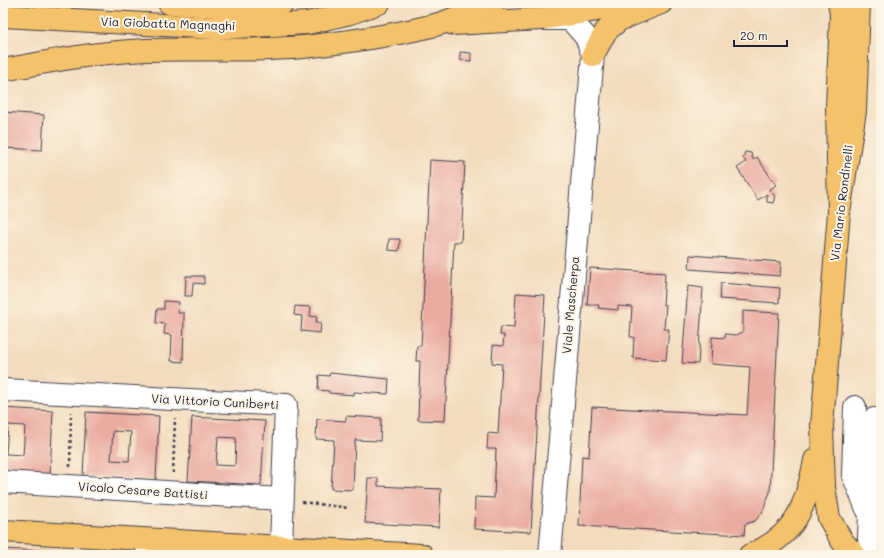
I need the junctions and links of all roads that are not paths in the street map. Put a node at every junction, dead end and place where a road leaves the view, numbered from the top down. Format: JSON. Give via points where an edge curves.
{"nodes":[{"id":1,"x":169,"y":3,"type":"edge"},
{"id":2,"x":283,"y":3,"type":"edge"},
{"id":3,"x":379,"y":3,"type":"edge"},
{"id":4,"x":494,"y":3,"type":"edge"},
{"id":5,"x":642,"y":3,"type":"edge"},
{"id":6,"x":661,"y":3,"type":"edge"},
{"id":7,"x":854,"y":3,"type":"edge"},
{"id":8,"x":3,"y":16,"type":"edge"},
{"id":9,"x":541,"y":19,"type":"junction"},
{"id":10,"x":436,"y":25,"type":"junction"},
{"id":11,"x":593,"y":55,"type":"junction"},
{"id":12,"x":3,"y":70,"type":"edge"},
{"id":13,"x":3,"y":390,"type":"edge"},
{"id":14,"x":855,"y":407,"type":"dead end"},
{"id":15,"x":881,"y":419,"type":"edge"},
{"id":16,"x":822,"y":426,"type":"junction"},
{"id":17,"x":3,"y":482,"type":"edge"},
{"id":18,"x":282,"y":499,"type":"junction"},
{"id":19,"x":870,"y":515,"type":"junction"},
{"id":20,"x":3,"y":531,"type":"edge"},
{"id":21,"x":148,"y":547,"type":"edge"},
{"id":22,"x":281,"y":547,"type":"junction"},
{"id":23,"x":330,"y":552,"type":"edge"},
{"id":24,"x":422,"y":555,"type":"edge"},
{"id":25,"x":550,"y":555,"type":"edge"},
{"id":26,"x":750,"y":555,"type":"edge"},
{"id":27,"x":855,"y":555,"type":"edge"},
{"id":28,"x":870,"y":555,"type":"edge"}],
"edges":[{"from":1,"to":2,"type":"main road","name":"Via Giobatta Magnaghi","via":[[232,7]]},
{"from":3,"to":8,"type":"main road","name":"Via Giobatta Magnaghi","via":[[308,23],[217,28]]},
{"from":4,"to":10,"type":"main road"},
{"from":5,"to":9,"type":"main road"},
{"from":6,"to":11,"type":"main road","via":[[619,20],[606,31]]},
{"from":7,"to":16,"type":"main road","name":"Via Mario Rondinelli","via":[[840,14],[836,108],[838,212]]},
{"from":9,"to":10,"type":"main road"},
{"from":9,"to":11,"type":"street","via":[[570,19],[586,37]]},
{"from":10,"to":12,"type":"main road","via":[[359,40],[303,47],[146,50],[71,57]]},
{"from":11,"to":25,"type":"street","name":"Viale Mascherpa"},
{"from":13,"to":18,"type":"street","name":"Via Vittorio Cuniberti","via":[[286,405]]},
{"from":14,"to":19,"type":"street","via":[[853,475]]},
{"from":15,"to":19,"type":"street","via":[[874,419]]},
{"from":16,"to":26,"type":"main road","name":"Via Mario Rondinelli","via":[[810,486],[799,515],[785,534],[764,549]]},
{"from":16,"to":27,"type":"main road","name":"Via Mario Rondinelli","via":[[824,487],[829,518],[842,541]]},
{"from":17,"to":18,"type":"street","name":"Vicolo Cesare Battisti"},
{"from":18,"to":22,"type":"street","name":"Via Vittorio Cuniberti"},
{"from":19,"to":28,"type":"street"},
{"from":20,"to":21,"type":"main road"},
{"from":21,"to":22,"type":"main road"},
{"from":22,"to":23,"type":"main road"},
{"from":23,"to":24,"type":"main road"}]}
